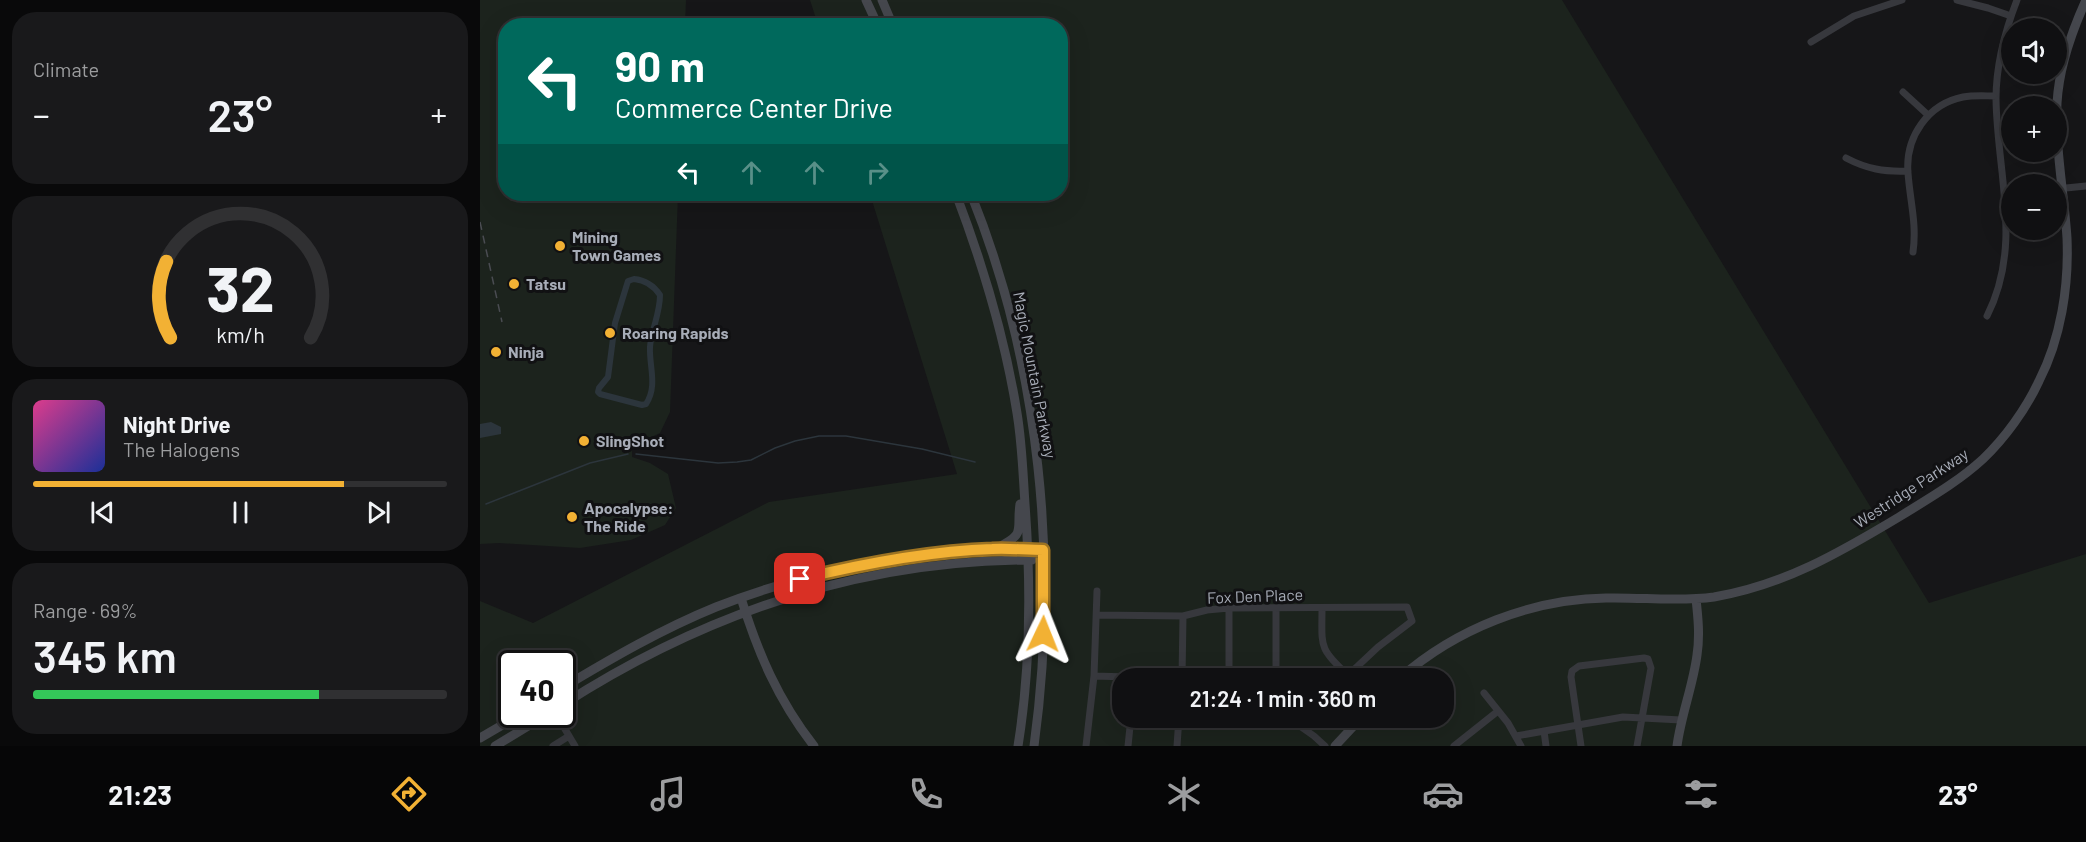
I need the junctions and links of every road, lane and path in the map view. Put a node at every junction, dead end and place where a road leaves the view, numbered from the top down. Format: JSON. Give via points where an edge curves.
{"nodes":[{"id":1,"x":866,"y":0,"type":"edge"},
{"id":2,"x":882,"y":0,"type":"edge"},
{"id":3,"x":1902,"y":0,"type":"edge"},
{"id":4,"x":1958,"y":0,"type":"edge"},
{"id":5,"x":2017,"y":0,"type":"edge"},
{"id":6,"x":2086,"y":0,"type":"edge"},
{"id":7,"x":2011,"y":16,"type":"junction"},
{"id":8,"x":874,"y":18,"type":"edge"},
{"id":9,"x":890,"y":18,"type":"edge"},
{"id":10,"x":1811,"y":42,"type":"dead end"},
{"id":11,"x":1903,"y":92,"type":"dead end"},
{"id":12,"x":1996,"y":96,"type":"junction"},
{"id":13,"x":1928,"y":116,"type":"junction"},
{"id":14,"x":1846,"y":158,"type":"dead end"},
{"id":15,"x":1908,"y":171,"type":"junction"},
{"id":16,"x":2006,"y":174,"type":"edge"},
{"id":17,"x":2058,"y":174,"type":"edge"},
{"id":18,"x":2086,"y":186,"type":"edge"},
{"id":19,"x":2067,"y":188,"type":"edge"},
{"id":20,"x":959,"y":201,"type":"edge"},
{"id":21,"x":973,"y":201,"type":"edge"},
{"id":22,"x":2007,"y":240,"type":"edge"},
{"id":23,"x":2067,"y":240,"type":"edge"},
{"id":24,"x":1913,"y":252,"type":"dead end"},
{"id":25,"x":1987,"y":316,"type":"dead end"},
{"id":26,"x":1024,"y":490,"type":"junction"},
{"id":27,"x":995,"y":549,"type":"junction"},
{"id":28,"x":1028,"y":550,"type":"junction"},
{"id":29,"x":1043,"y":550,"type":"junction"},
{"id":30,"x":1029,"y":560,"type":"junction"},
{"id":31,"x":1043,"y":560,"type":"junction"},
{"id":32,"x":1097,"y":591,"type":"dead end"},
{"id":33,"x":741,"y":598,"type":"junction"},
{"id":34,"x":1696,"y":599,"type":"junction"},
{"id":35,"x":1229,"y":608,"type":"junction"},
{"id":36,"x":1276,"y":608,"type":"junction"},
{"id":37,"x":1322,"y":608,"type":"junction"},
{"id":38,"x":746,"y":613,"type":"junction"},
{"id":39,"x":1097,"y":615,"type":"junction"},
{"id":40,"x":1183,"y":616,"type":"junction"},
{"id":41,"x":1182,"y":668,"type":"edge"},
{"id":42,"x":1229,"y":668,"type":"edge"},
{"id":43,"x":1276,"y":668,"type":"edge"},
{"id":44,"x":1339,"y":668,"type":"edge"},
{"id":45,"x":1356,"y":668,"type":"edge"},
{"id":46,"x":1413,"y":668,"type":"edge"},
{"id":47,"x":1094,"y":676,"type":"junction"},
{"id":48,"x":1112,"y":676,"type":"edge"},
{"id":49,"x":576,"y":680,"type":"edge"},
{"id":50,"x":1484,"y":693,"type":"dead end"},
{"id":51,"x":576,"y":697,"type":"edge"},
{"id":52,"x":1498,"y":711,"type":"junction"},
{"id":53,"x":1642,"y":717,"type":"junction"},
{"id":54,"x":1681,"y":720,"type":"junction"},
{"id":55,"x":1578,"y":725,"type":"junction"},
{"id":56,"x":498,"y":727,"type":"edge"},
{"id":57,"x":525,"y":728,"type":"edge"},
{"id":58,"x":564,"y":728,"type":"edge"},
{"id":59,"x":1130,"y":728,"type":"edge"},
{"id":60,"x":1178,"y":728,"type":"edge"},
{"id":61,"x":1302,"y":728,"type":"edge"},
{"id":62,"x":1352,"y":728,"type":"edge"},
{"id":63,"x":1544,"y":732,"type":"junction"},
{"id":64,"x":569,"y":736,"type":"junction"},
{"id":65,"x":1516,"y":736,"type":"junction"},
{"id":66,"x":480,"y":738,"type":"edge"},
{"id":67,"x":495,"y":746,"type":"edge"},
{"id":68,"x":553,"y":746,"type":"edge"},
{"id":69,"x":575,"y":746,"type":"edge"},
{"id":70,"x":814,"y":746,"type":"edge"},
{"id":71,"x":1018,"y":746,"type":"edge"},
{"id":72,"x":1034,"y":746,"type":"edge"},
{"id":73,"x":1086,"y":746,"type":"edge"},
{"id":74,"x":1128,"y":746,"type":"edge"},
{"id":75,"x":1177,"y":746,"type":"edge"},
{"id":76,"x":1325,"y":746,"type":"edge"},
{"id":77,"x":1335,"y":746,"type":"edge"},
{"id":78,"x":1454,"y":746,"type":"edge"},
{"id":79,"x":1521,"y":746,"type":"edge"},
{"id":80,"x":1546,"y":746,"type":"edge"},
{"id":81,"x":1581,"y":746,"type":"edge"},
{"id":82,"x":1637,"y":746,"type":"edge"},
{"id":83,"x":1677,"y":746,"type":"edge"}],
"edges":[{"from":1,"to":8,"type":"main road"},
{"from":2,"to":9,"type":"main road"},
{"from":3,"to":10,"type":"street","via":[[1860,13]]},
{"from":4,"to":7,"type":"street"},
{"from":5,"to":7,"type":"street"},
{"from":6,"to":17,"type":"main road","name":"Westridge Parkway","via":[[2068,43],[2060,82]]},
{"from":7,"to":12,"type":"street"},
{"from":11,"to":13,"type":"street"},
{"from":12,"to":13,"type":"street","via":[[1961,98]]},
{"from":12,"to":16,"type":"street"},
{"from":13,"to":15,"type":"street","via":[[1914,136]]},
{"from":14,"to":15,"type":"street","via":[[1871,170]]},
{"from":15,"to":24,"type":"street","via":[[1916,232]]},
{"from":18,"to":19,"type":"street"},
{"from":20,"to":26,"type":"main road","name":"Magic Mountain Parkway","via":[[986,277],[1001,336],[1019,424]]},
{"from":21,"to":29,"type":"main road","name":"Magic Mountain Parkway","via":[[1000,280],[1021,365],[1036,454]]},
{"from":22,"to":25,"type":"street","via":[[1998,292]]},
{"from":23,"to":34,"type":"main road","name":"Westridge Parkway","via":[[2065,294],[2057,335],[2040,381],[1984,459],[1930,498],[1804,571],[1745,591]]},
{"from":26,"to":27,"type":"main road","via":[[1017,533]]},
{"from":26,"to":28,"type":"main road","name":"Magic Mountain Parkway"},
{"from":27,"to":28,"type":"main road"},
{"from":27,"to":33,"type":"main road","via":[[842,569]]},
{"from":28,"to":29,"type":"main road"},
{"from":28,"to":30,"type":"main road","name":"Magic Mountain Parkway"},
{"from":29,"to":31,"type":"main road","name":"Magic Mountain Parkway"},
{"from":30,"to":31,"type":"main road"},
{"from":30,"to":38,"type":"main road","via":[[934,565],[887,572],[809,590]]},
{"from":30,"to":71,"type":"main road","name":"Magic Mountain Parkway","via":[[1028,651]]},
{"from":31,"to":72,"type":"main road","name":"Magic Mountain Parkway","via":[[1042,653]]},
{"from":32,"to":39,"type":"street"},
{"from":33,"to":38,"type":"main road"},
{"from":33,"to":49,"type":"main road","via":[[624,651]]},
{"from":34,"to":46,"type":"main road","name":"Westridge Parkway","via":[[1587,599],[1529,609],[1484,624]]},
{"from":34,"to":54,"type":"main road","via":[[1697,656]]},
{"from":35,"to":36,"type":"street","name":"Fox Den Place"},
{"from":35,"to":40,"type":"street","name":"Fox Den Place"},
{"from":35,"to":42,"type":"street"},
{"from":36,"to":37,"type":"street","name":"Fox Den Place"},
{"from":36,"to":43,"type":"street"},
{"from":37,"to":44,"type":"street","via":[[1323,645]]},
{"from":37,"to":45,"type":"street","name":"Fox Den Place","via":[[1407,608],[1412,621]]},
{"from":38,"to":51,"type":"main road","via":[[658,649]]},
{"from":38,"to":70,"type":"main road","via":[[779,695]]},
{"from":39,"to":40,"type":"street","name":"Fox Den Place"},
{"from":39,"to":47,"type":"street"},
{"from":40,"to":41,"type":"street"},
{"from":47,"to":48,"type":"street"},
{"from":47,"to":73,"type":"street"},
{"from":50,"to":52,"type":"street"},
{"from":52,"to":65,"type":"street"},
{"from":52,"to":78,"type":"street"},
{"from":53,"to":54,"type":"street"},
{"from":53,"to":55,"type":"street"},
{"from":53,"to":55,"type":"street","via":[[1651,668],[1648,659],[1639,658],[1572,670]]},
{"from":53,"to":82,"type":"street"},
{"from":54,"to":83,"type":"main road"},
{"from":55,"to":63,"type":"street"},
{"from":55,"to":81,"type":"street"},
{"from":56,"to":66,"type":"main road"},
{"from":57,"to":67,"type":"main road"},
{"from":58,"to":64,"type":"street"},
{"from":59,"to":74,"type":"street"},
{"from":60,"to":75,"type":"street"},
{"from":61,"to":76,"type":"street"},
{"from":62,"to":77,"type":"main road"},
{"from":63,"to":65,"type":"street"},
{"from":63,"to":80,"type":"street"},
{"from":64,"to":68,"type":"street"},
{"from":64,"to":69,"type":"street"},
{"from":65,"to":79,"type":"street"}]}
